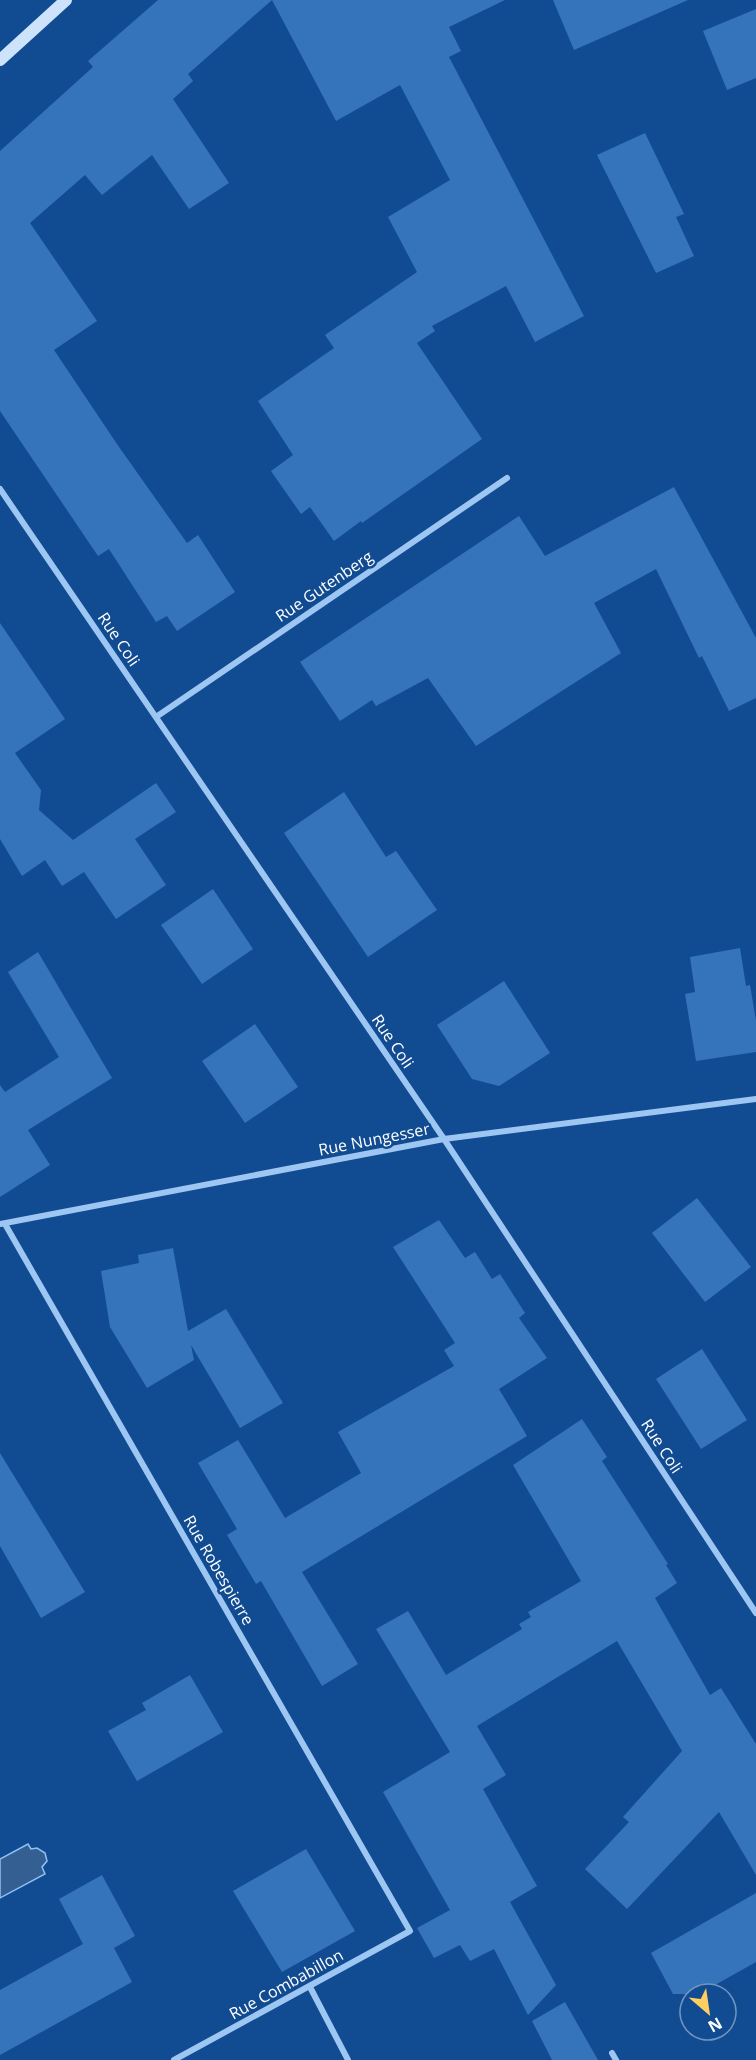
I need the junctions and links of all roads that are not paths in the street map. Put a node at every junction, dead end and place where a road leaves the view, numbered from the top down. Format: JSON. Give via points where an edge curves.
{"nodes":[{"id":1,"x":66,"y":0,"type":"edge"},
{"id":2,"x":0,"y":60,"type":"edge"},
{"id":3,"x":507,"y":478,"type":"dead end"},
{"id":4,"x":0,"y":489,"type":"edge"},
{"id":5,"x":156,"y":717,"type":"junction"},
{"id":6,"x":756,"y":1099,"type":"edge"},
{"id":7,"x":444,"y":1139,"type":"junction"},
{"id":8,"x":2,"y":1224,"type":"edge"},
{"id":9,"x":756,"y":1613,"type":"edge"},
{"id":10,"x":410,"y":1931,"type":"joint"},
{"id":11,"x":310,"y":1987,"type":"junction"},
{"id":12,"x":612,"y":2053,"type":"dead end"},
{"id":13,"x":174,"y":2060,"type":"edge"},
{"id":14,"x":348,"y":2060,"type":"edge"},
{"id":15,"x":616,"y":2060,"type":"edge"}],
"edges":[{"from":1,"to":2,"type":"main road"},
{"from":3,"to":5,"type":"street","name":"Rue Gutenberg"},
{"from":4,"to":5,"type":"street","name":"Rue Coli"},
{"from":5,"to":7,"type":"street","name":"Rue Coli"},
{"from":6,"to":7,"type":"street","name":"Rue Nungesser"},
{"from":7,"to":8,"type":"street","name":"Rue Nungesser"},
{"from":7,"to":9,"type":"street","name":"Rue Coli"},
{"from":8,"to":10,"type":"street","name":"Rue Robespierre"},
{"from":10,"to":11,"type":"street","name":"Rue Combabillon"},
{"from":11,"to":13,"type":"street","name":"Rue Combabillon"},
{"from":11,"to":14,"type":"street"},
{"from":12,"to":15,"type":"street"}]}
